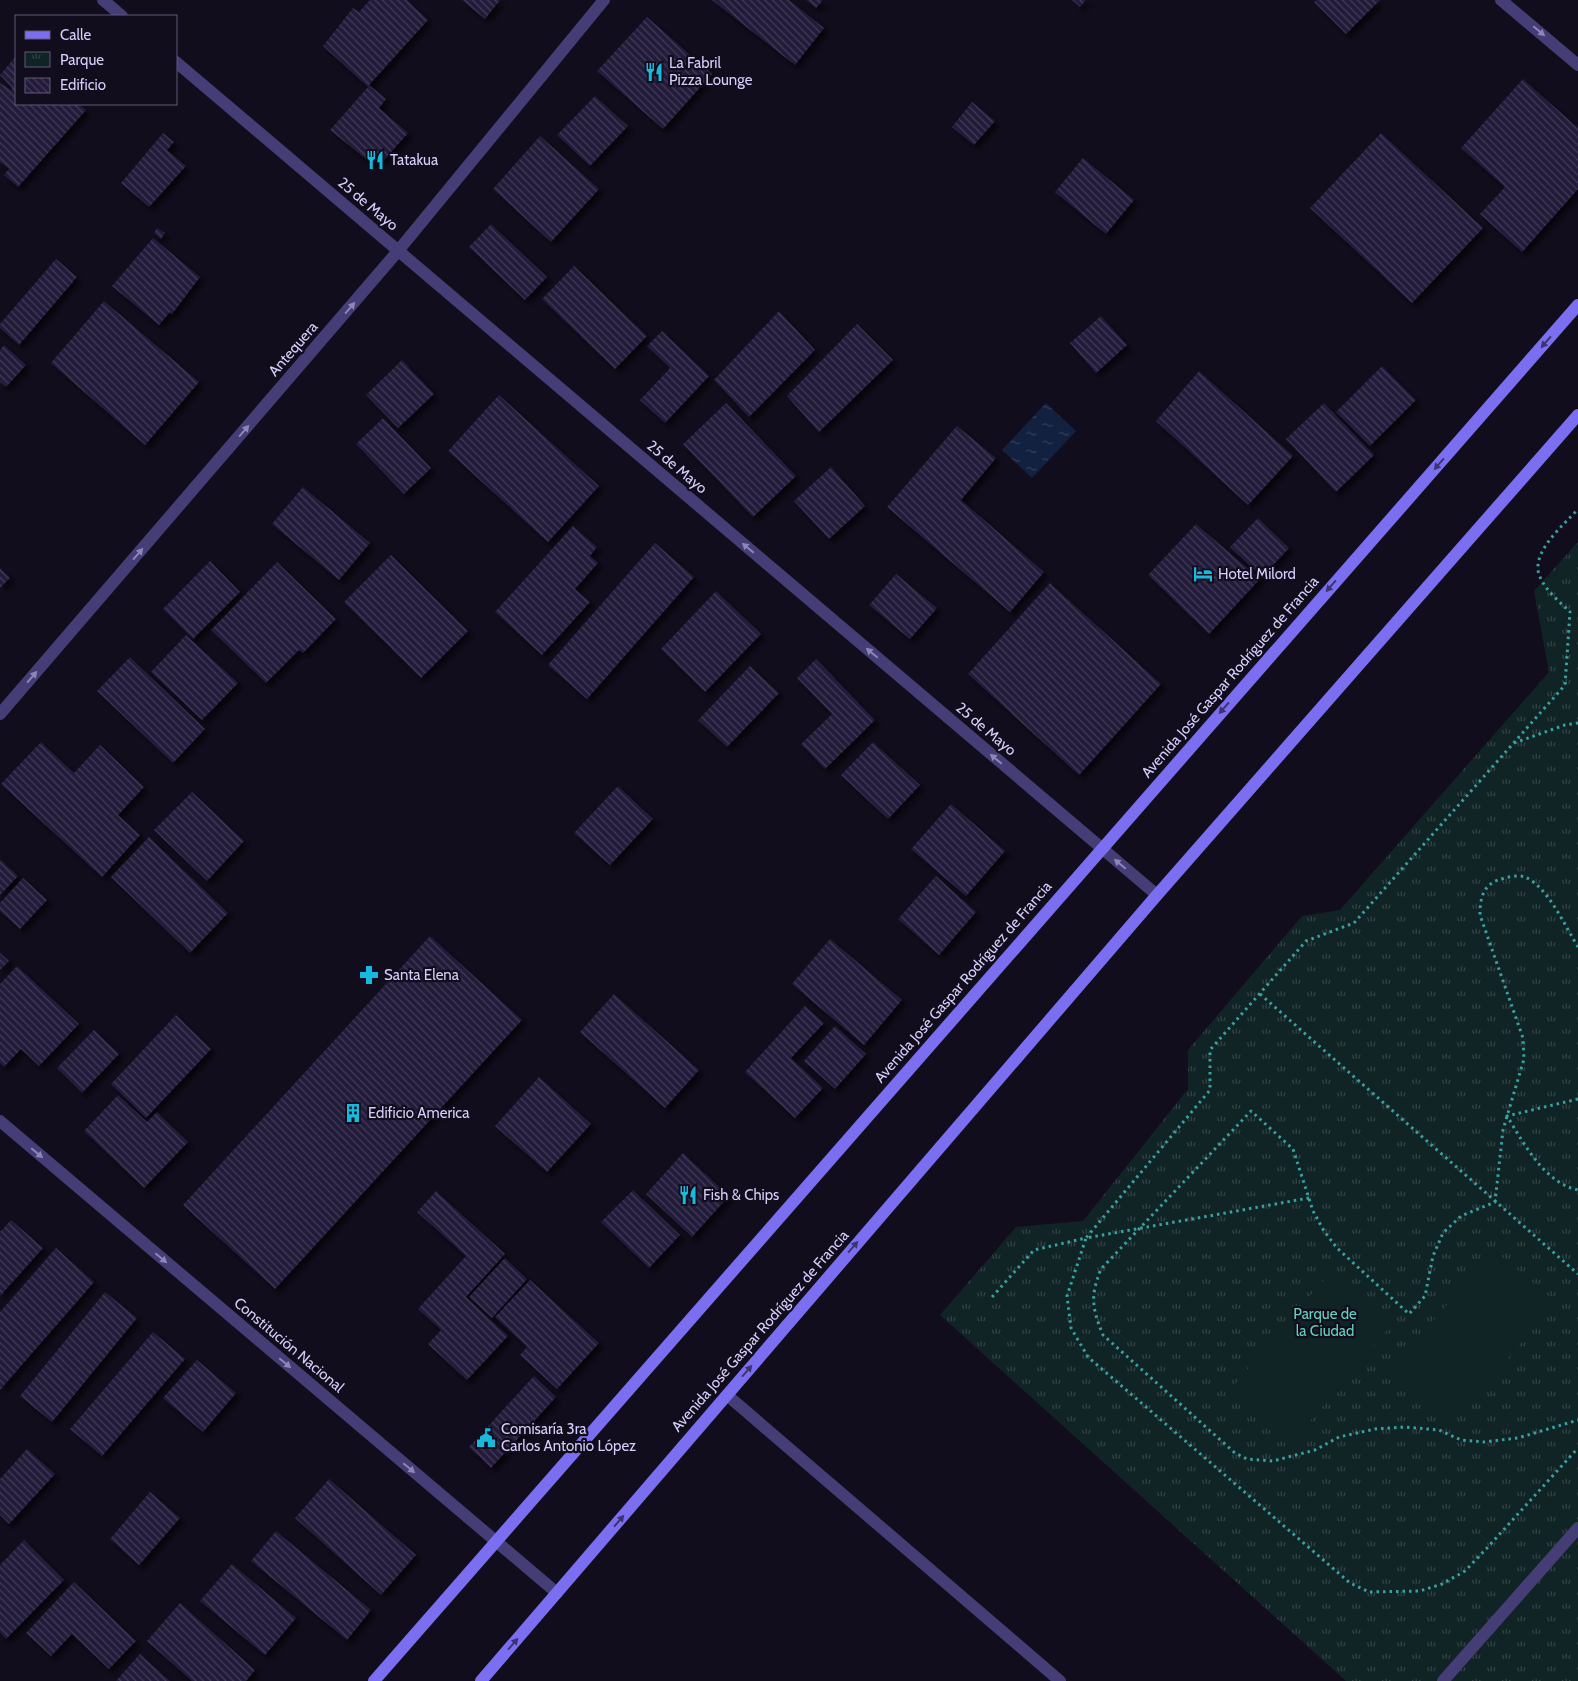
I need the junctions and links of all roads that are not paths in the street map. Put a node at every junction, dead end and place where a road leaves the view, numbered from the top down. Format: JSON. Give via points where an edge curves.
{"nodes":[{"id":1,"x":103,"y":0,"type":"edge"},
{"id":2,"x":604,"y":0,"type":"edge"},
{"id":3,"x":1501,"y":0,"type":"edge"},
{"id":4,"x":121,"y":15,"type":"edge"},
{"id":5,"x":178,"y":64,"type":"edge"},
{"id":6,"x":1578,"y":64,"type":"edge"},
{"id":7,"x":398,"y":251,"type":"junction"},
{"id":8,"x":1578,"y":305,"type":"edge"},
{"id":9,"x":1578,"y":415,"type":"edge"},
{"id":10,"x":0,"y":714,"type":"edge"},
{"id":11,"x":1101,"y":848,"type":"junction"},
{"id":12,"x":1158,"y":895,"type":"junction"},
{"id":13,"x":0,"y":1122,"type":"edge"},
{"id":14,"x":727,"y":1395,"type":"junction"},
{"id":15,"x":1578,"y":1528,"type":"edge"},
{"id":16,"x":495,"y":1541,"type":"junction"},
{"id":17,"x":557,"y":1593,"type":"junction"},
{"id":18,"x":374,"y":1681,"type":"edge"},
{"id":19,"x":481,"y":1681,"type":"edge"},
{"id":20,"x":1060,"y":1681,"type":"edge"},
{"id":21,"x":1443,"y":1681,"type":"edge"}],
"edges":[{"from":1,"to":4,"type":"street"},
{"from":2,"to":7,"type":"street","name":"Antequera"},
{"from":3,"to":6,"type":"street","one_way":true},
{"from":5,"to":7,"type":"street","name":"25 de Mayo"},
{"from":10,"to":7,"type":"street","name":"Antequera","one_way":true},
{"from":11,"to":7,"type":"street","name":"25 de Mayo","one_way":true},
{"from":8,"to":11,"type":"main road","name":"Avenida José Gaspar Rodríguez de Francia","one_way":true},
{"from":9,"to":12,"type":"main road","name":"Avenida José Gaspar Rodríguez de Francia"},
{"from":12,"to":11,"type":"street","name":"25 de Mayo","one_way":true},
{"from":11,"to":16,"type":"main road","name":"Avenida José Gaspar Rodríguez de Francia"},
{"from":14,"to":12,"type":"main road","name":"Avenida José Gaspar Rodríguez de Francia","one_way":true},
{"from":13,"to":16,"type":"street","name":"Constitución Nacional","one_way":true},
{"from":17,"to":14,"type":"main road","name":"Avenida José Gaspar Rodríguez de Francia","one_way":true},
{"from":14,"to":20,"type":"street"},
{"from":15,"to":21,"type":"street"},
{"from":16,"to":17,"type":"street","name":"Constitución Nacional"},
{"from":16,"to":18,"type":"main road","name":"Avenida José Gaspar Rodríguez de Francia"},
{"from":19,"to":17,"type":"main road","name":"Avenida José Gaspar Rodríguez de Francia","one_way":true}]}
